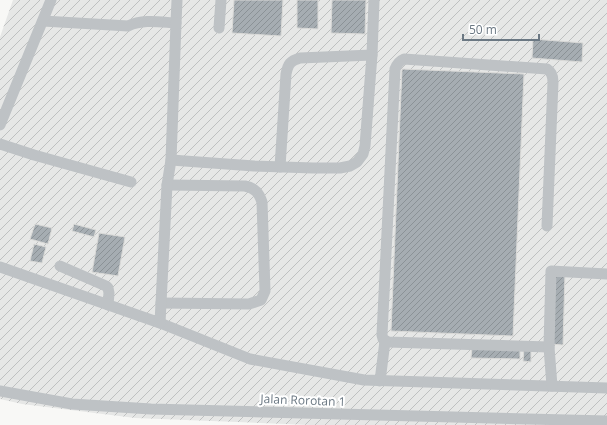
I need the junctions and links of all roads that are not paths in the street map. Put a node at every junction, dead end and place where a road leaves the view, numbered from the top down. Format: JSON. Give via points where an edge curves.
{"nodes":[{"id":1,"x":51,"y":0,"type":"edge"},
{"id":2,"x":177,"y":0,"type":"edge"},
{"id":3,"x":221,"y":0,"type":"edge"},
{"id":4,"x":374,"y":0,"type":"edge"},
{"id":5,"x":43,"y":21,"type":"junction"},
{"id":6,"x":176,"y":23,"type":"junction"},
{"id":7,"x":219,"y":28,"type":"dead end"},
{"id":8,"x":372,"y":54,"type":"junction"},
{"id":9,"x":0,"y":125,"type":"edge"},
{"id":10,"x":0,"y":144,"type":"edge"},
{"id":11,"x":171,"y":160,"type":"junction"},
{"id":12,"x":280,"y":167,"type":"junction"},
{"id":13,"x":131,"y":182,"type":"dead end"},
{"id":14,"x":167,"y":185,"type":"junction"},
{"id":15,"x":547,"y":226,"type":"dead end"},
{"id":16,"x":60,"y":266,"type":"dead end"},
{"id":17,"x":0,"y":267,"type":"edge"},
{"id":18,"x":607,"y":274,"type":"edge"},
{"id":19,"x":161,"y":303,"type":"junction"},
{"id":20,"x":108,"y":305,"type":"junction"},
{"id":21,"x":160,"y":324,"type":"junction"},
{"id":22,"x":385,"y":341,"type":"junction"},
{"id":23,"x":549,"y":347,"type":"junction"},
{"id":24,"x":380,"y":381,"type":"junction"},
{"id":25,"x":552,"y":386,"type":"junction"},
{"id":26,"x":607,"y":388,"type":"edge"},
{"id":27,"x":0,"y":391,"type":"edge"},
{"id":28,"x":607,"y":421,"type":"edge"},
{"id":29,"x":590,"y":423,"type":"edge"}],
"edges":[{"from":1,"to":5,"type":"street"},
{"from":2,"to":6,"type":"street"},
{"from":3,"to":7,"type":"street"},
{"from":4,"to":8,"type":"street"},
{"from":5,"to":6,"type":"street","via":[[128,26],[147,21]]},
{"from":5,"to":9,"type":"street"},
{"from":6,"to":11,"type":"street"},
{"from":8,"to":12,"type":"street","via":[[365,146],[357,162],[340,168]]},
{"from":8,"to":12,"type":"street","via":[[300,58],[289,64],[286,74]]},
{"from":10,"to":13,"type":"street"},
{"from":11,"to":12,"type":"street"},
{"from":11,"to":14,"type":"street"},
{"from":14,"to":19,"type":"street"},
{"from":14,"to":19,"type":"street","via":[[245,186],[256,190],[262,202],[264,291],[261,300],[249,304]]},
{"from":15,"to":22,"type":"street","via":[[554,82],[550,71],[400,61],[395,69],[382,335]]},
{"from":16,"to":20,"type":"street","via":[[106,286],[109,293]]},
{"from":17,"to":20,"type":"street"},
{"from":18,"to":23,"type":"street","via":[[551,271]]},
{"from":19,"to":21,"type":"street"},
{"from":20,"to":21,"type":"street"},
{"from":21,"to":24,"type":"street","via":[[250,359]]},
{"from":22,"to":23,"type":"street"},
{"from":22,"to":24,"type":"street"},
{"from":23,"to":25,"type":"street"},
{"from":24,"to":25,"type":"street"},
{"from":25,"to":26,"type":"street"},
{"from":27,"to":29,"type":"street","name":"Jalan Rorotan 1","via":[[72,404],[151,409]]},
{"from":28,"to":29,"type":"street","name":"Jalan Rorotan 1"}]}
